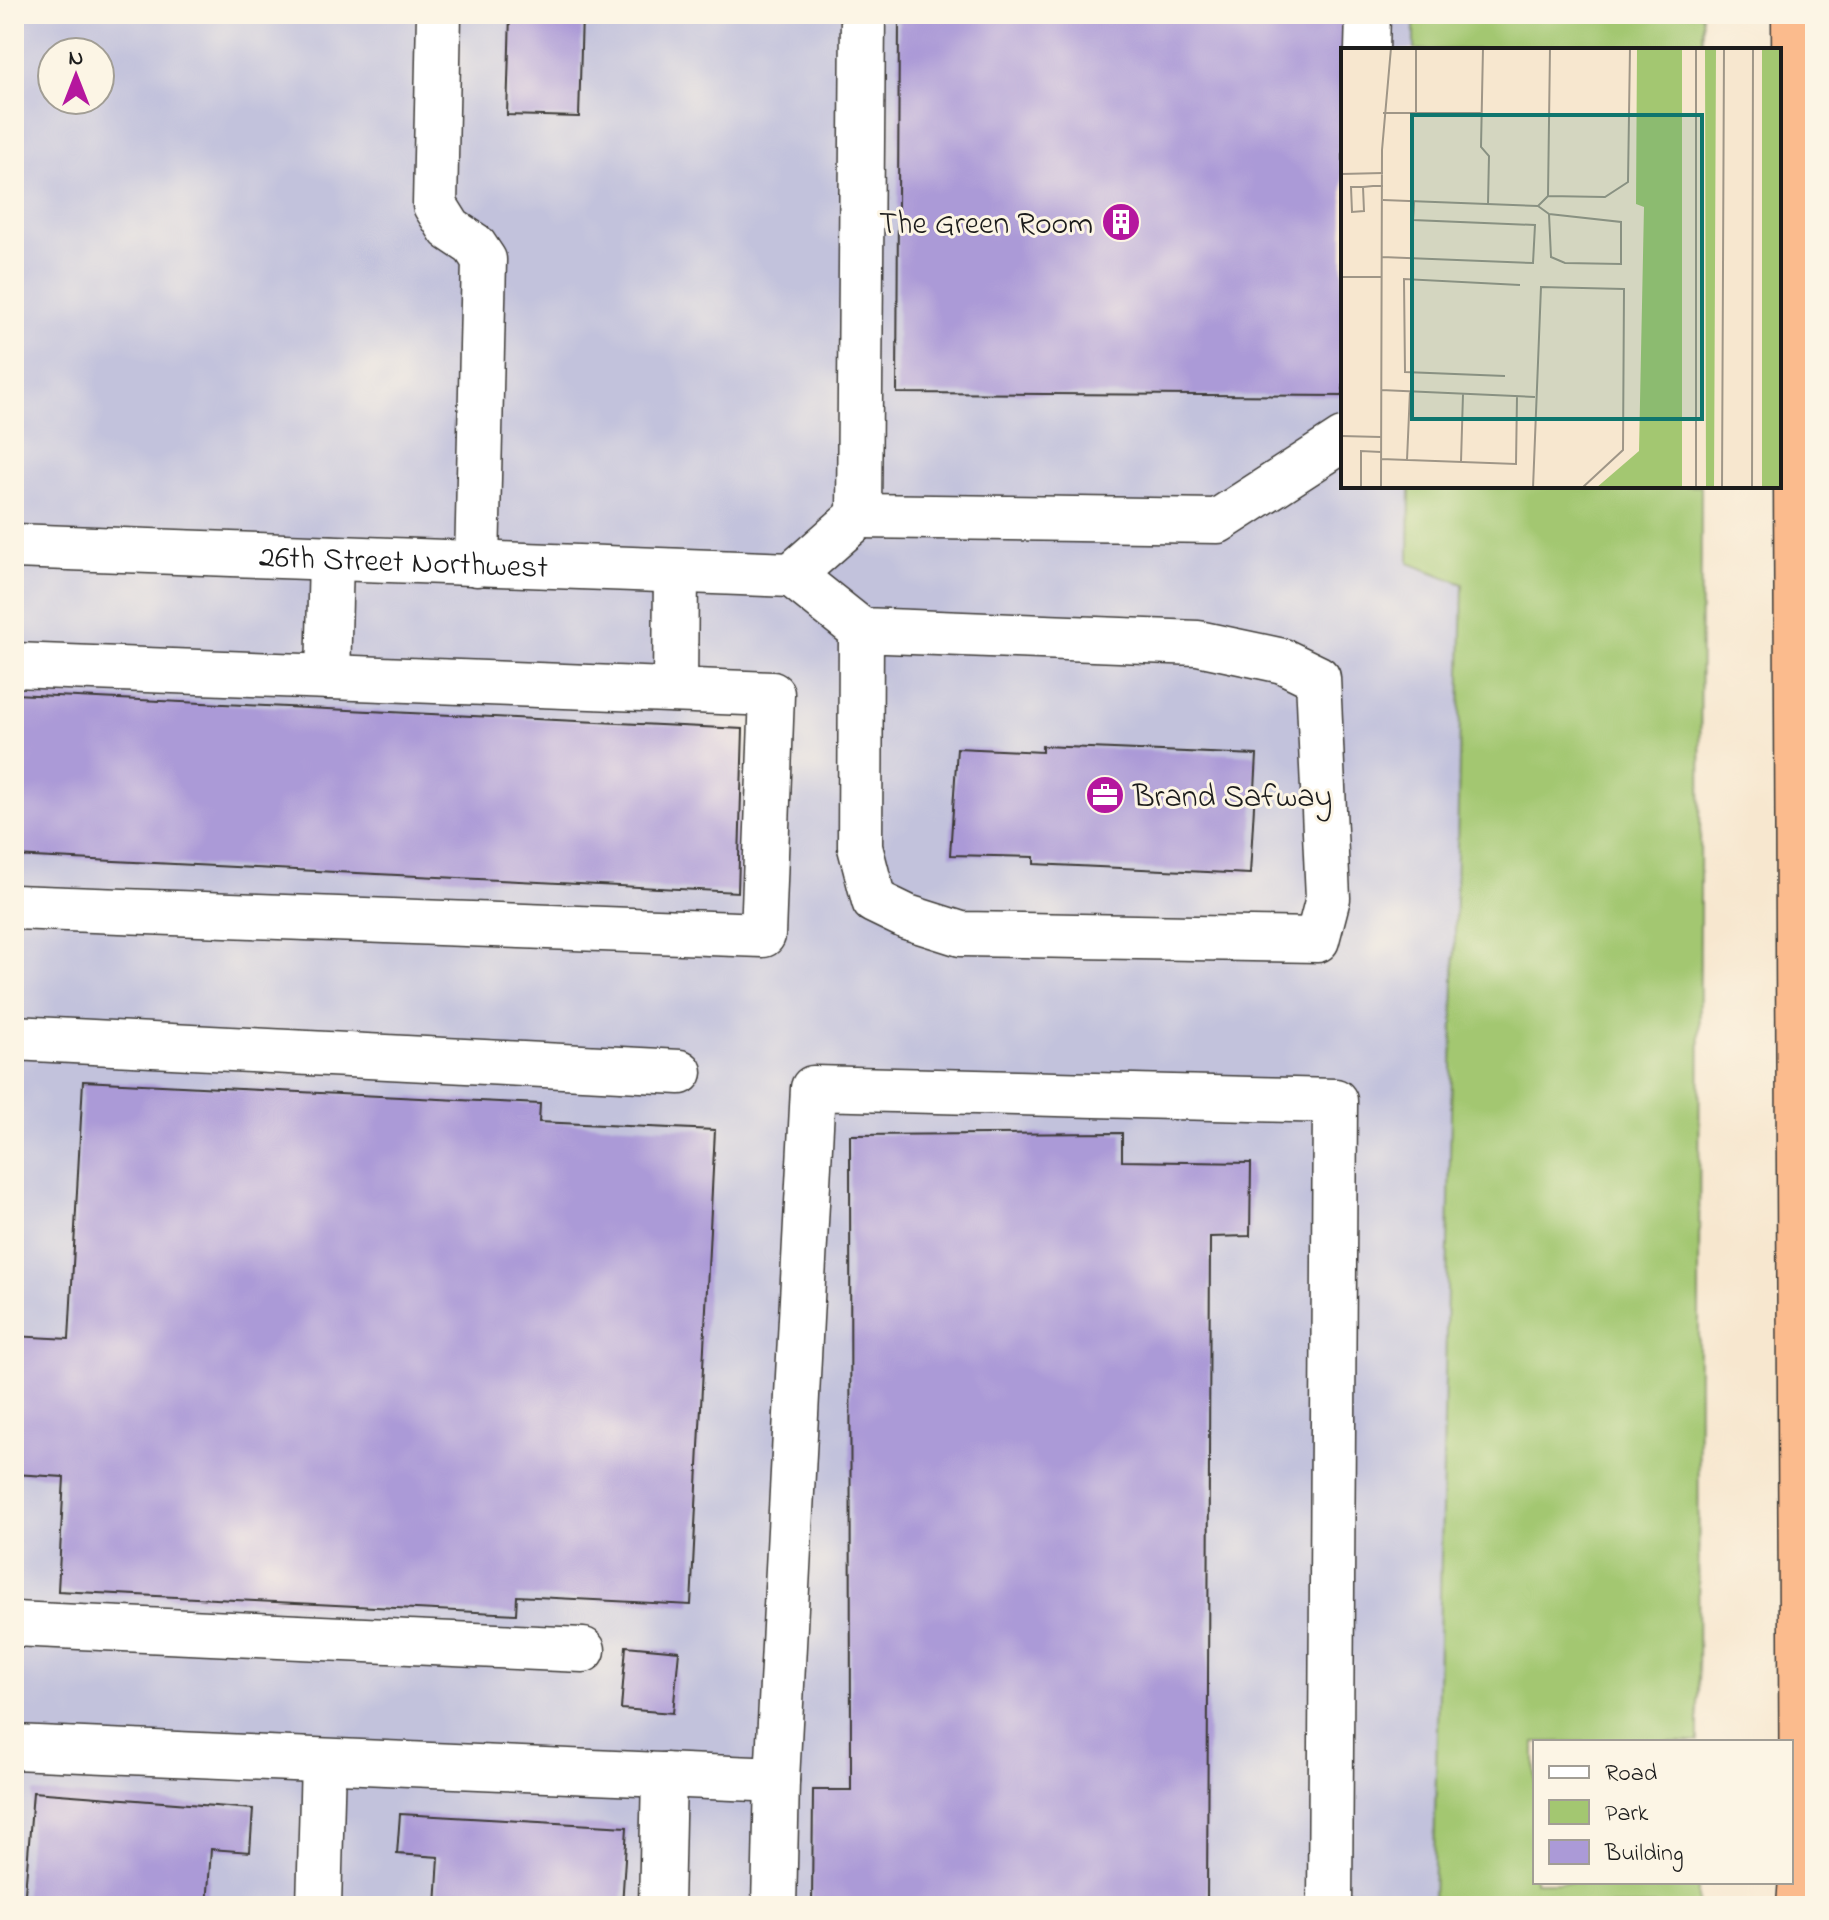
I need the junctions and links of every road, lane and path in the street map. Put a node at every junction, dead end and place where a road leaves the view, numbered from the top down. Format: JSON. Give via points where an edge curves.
{"nodes":[{"id":1,"x":439,"y":14,"type":"edge"},
{"id":2,"x":863,"y":14,"type":"edge"},
{"id":3,"x":1368,"y":14,"type":"edge"},
{"id":4,"x":1794,"y":14,"type":"edge"},
{"id":5,"x":1367,"y":48,"type":"edge"},
{"id":6,"x":1341,"y":441,"type":"edge"},
{"id":7,"x":859,"y":516,"type":"junction"},
{"id":8,"x":14,"y":546,"type":"edge"},
{"id":9,"x":331,"y":558,"type":"junction"},
{"id":10,"x":477,"y":564,"type":"junction"},
{"id":11,"x":676,"y":571,"type":"junction"},
{"id":12,"x":792,"y":575,"type":"junction"},
{"id":13,"x":861,"y":630,"type":"junction"},
{"id":14,"x":14,"y":665,"type":"edge"},
{"id":15,"x":328,"y":677,"type":"junction"},
{"id":16,"x":675,"y":690,"type":"junction"},
{"id":17,"x":14,"y":907,"type":"edge"},
{"id":18,"x":14,"y":1038,"type":"edge"},
{"id":19,"x":680,"y":1072,"type":"dead end"},
{"id":20,"x":14,"y":1624,"type":"edge"},
{"id":21,"x":583,"y":1650,"type":"dead end"},
{"id":22,"x":14,"y":1747,"type":"edge"},
{"id":23,"x":323,"y":1761,"type":"junction"},
{"id":24,"x":664,"y":1775,"type":"junction"},
{"id":25,"x":777,"y":1780,"type":"junction"},
{"id":26,"x":319,"y":1906,"type":"edge"},
{"id":27,"x":661,"y":1906,"type":"edge"},
{"id":28,"x":774,"y":1906,"type":"edge"},
{"id":29,"x":1330,"y":1906,"type":"edge"},
{"id":30,"x":1799,"y":1906,"type":"edge"}],
"edges":[{"from":1,"to":10,"type":"street","via":[[435,205],[450,229],[474,245],[484,260]]},
{"from":2,"to":7,"type":"street"},
{"from":3,"to":5,"type":"street"},
{"from":4,"to":30,"type":"highway"},
{"from":6,"to":7,"type":"street","via":[[1218,521]]},
{"from":7,"to":12,"type":"street"},
{"from":8,"to":9,"type":"street","name":"26th Street Northwest"},
{"from":9,"to":10,"type":"street","name":"26th Street Northwest"},
{"from":9,"to":15,"type":"street"},
{"from":10,"to":11,"type":"street","name":"26th Street Northwest"},
{"from":11,"to":12,"type":"street","name":"26th Street Northwest"},
{"from":11,"to":16,"type":"street"},
{"from":12,"to":13,"type":"street"},
{"from":13,"to":13,"type":"street","via":[[1198,643],[1283,661],[1318,678],[1328,898],[1317,940],[961,934],[874,901],[860,847]]},
{"from":14,"to":15,"type":"street"},
{"from":15,"to":16,"type":"street"},
{"from":16,"to":17,"type":"street","via":[[772,694],[763,935]]},
{"from":18,"to":19,"type":"street"},
{"from":20,"to":21,"type":"street"},
{"from":22,"to":23,"type":"street"},
{"from":23,"to":24,"type":"street"},
{"from":23,"to":26,"type":"street"},
{"from":24,"to":25,"type":"street"},
{"from":24,"to":27,"type":"street"},
{"from":25,"to":28,"type":"street"},
{"from":25,"to":29,"type":"street","via":[[813,1088],[1335,1101]]}]}
